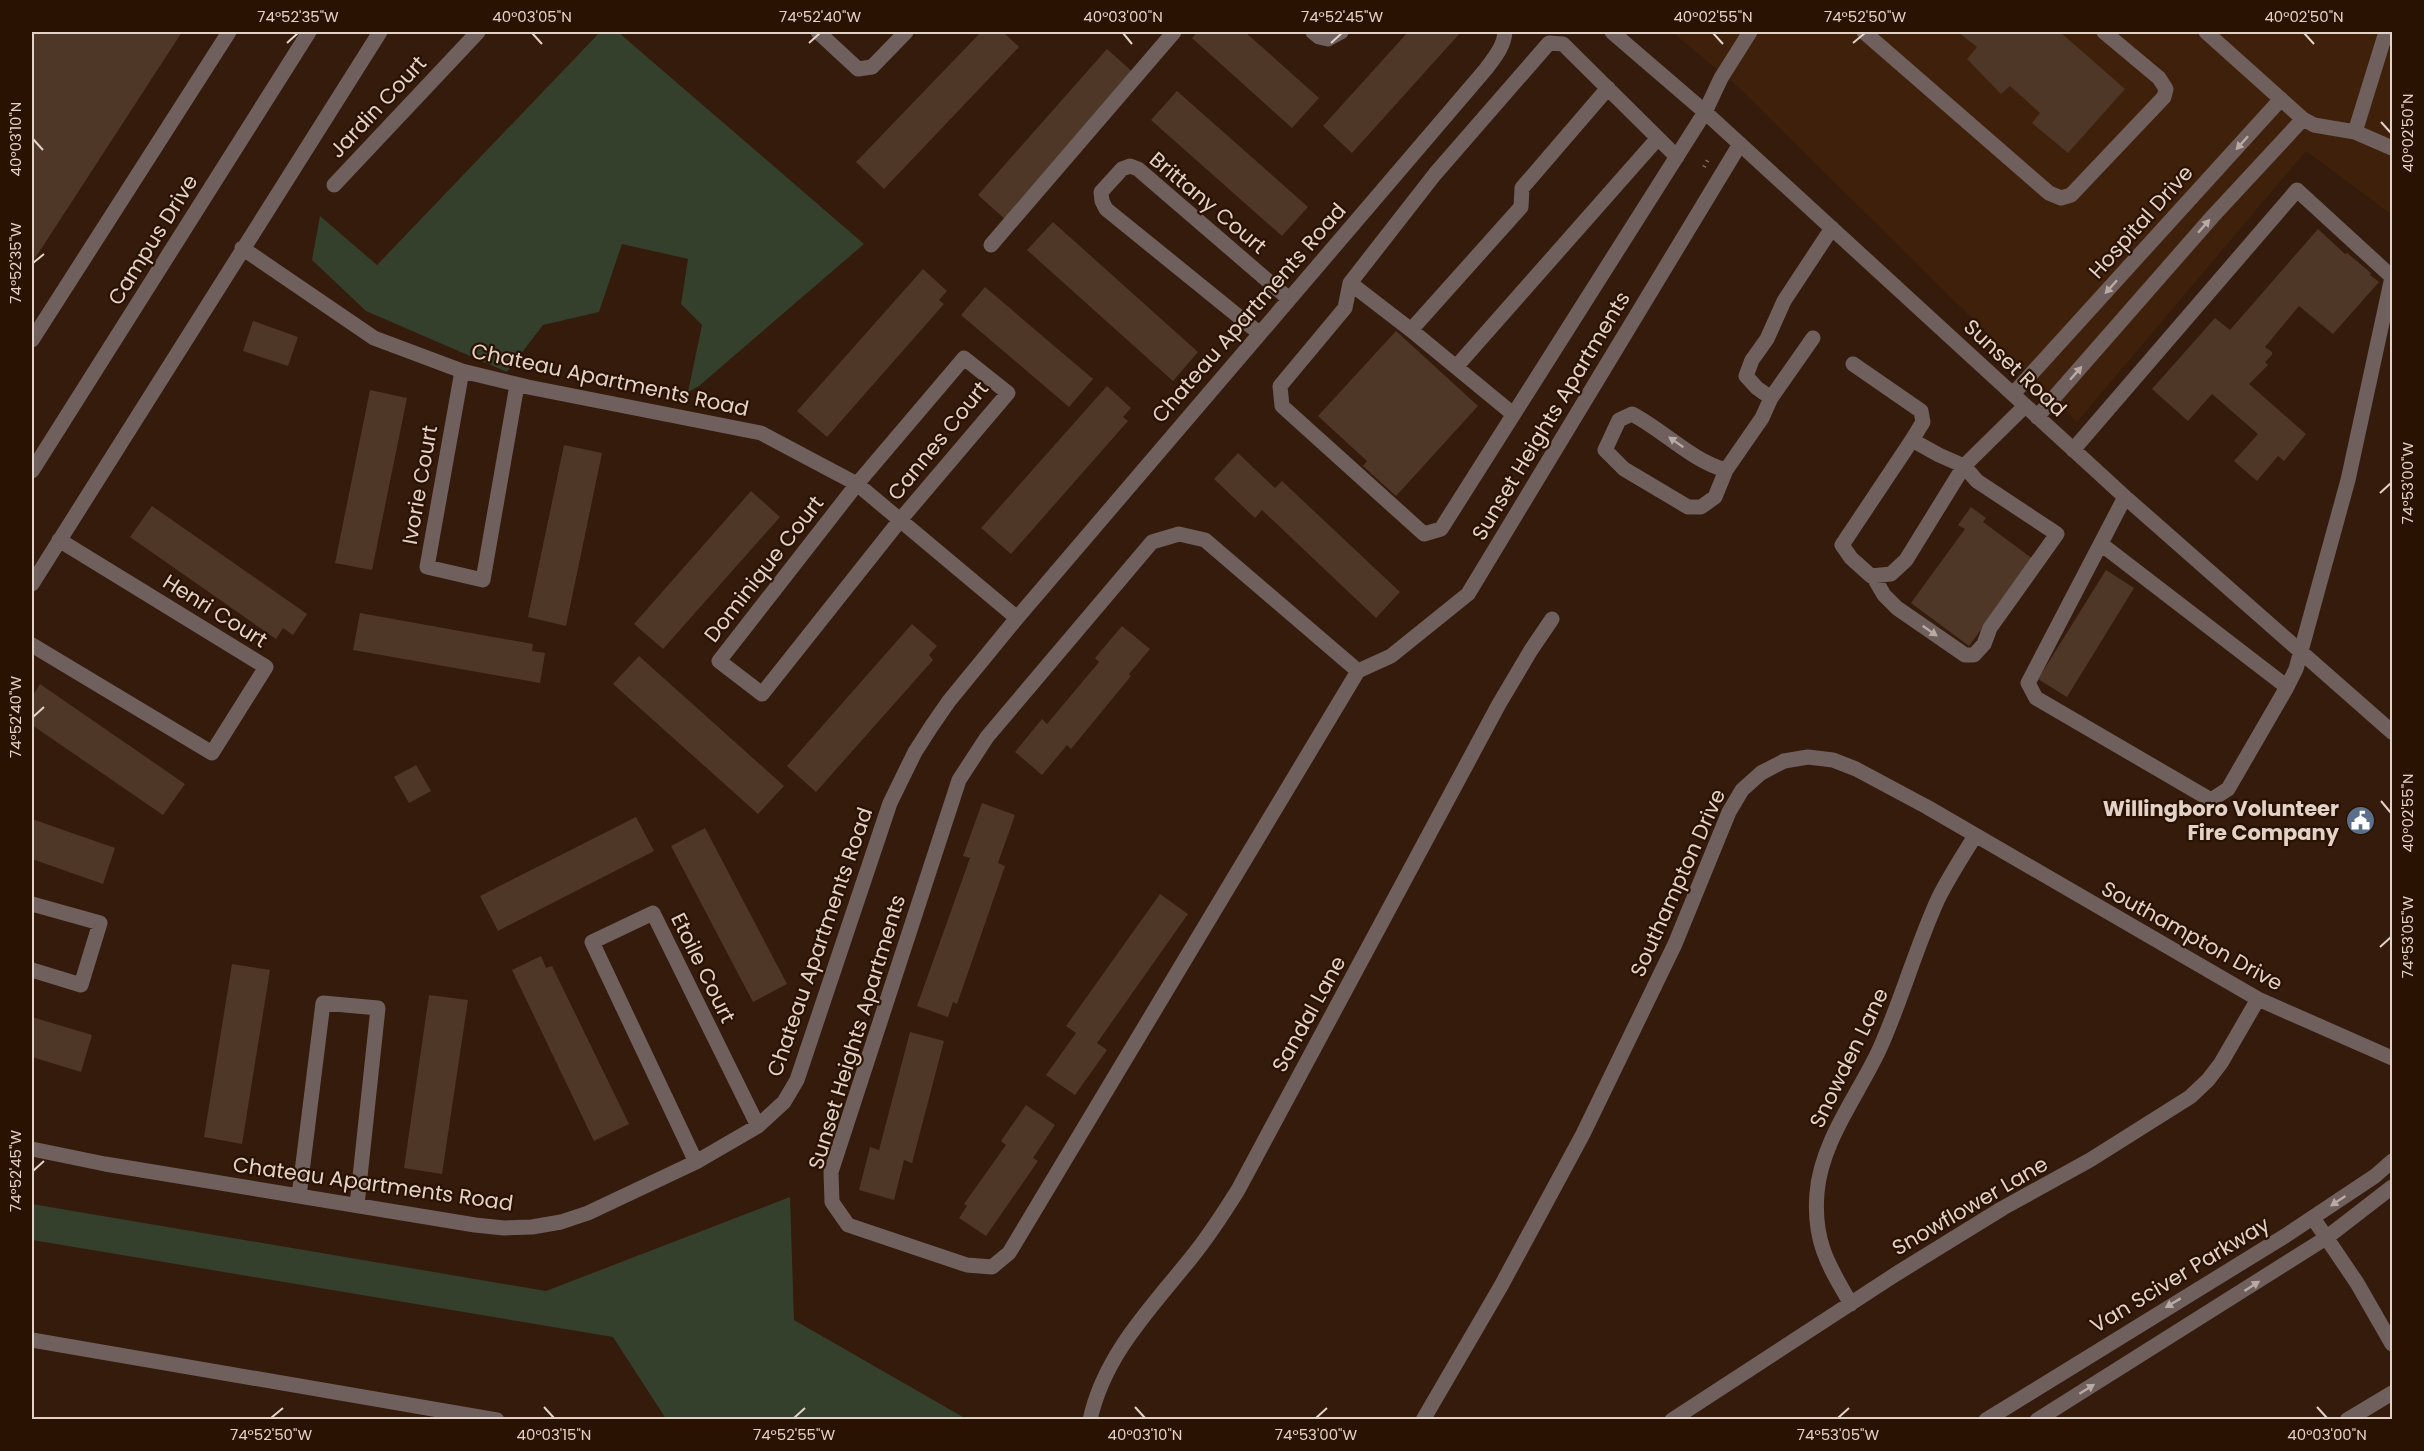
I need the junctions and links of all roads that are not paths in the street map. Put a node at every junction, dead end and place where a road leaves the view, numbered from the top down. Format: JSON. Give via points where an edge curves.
{"nodes":[{"id":1,"x":229,"y":32,"type":"edge"},
{"id":2,"x":309,"y":32,"type":"edge"},
{"id":3,"x":380,"y":32,"type":"edge"},
{"id":4,"x":478,"y":32,"type":"edge"},
{"id":5,"x":818,"y":32,"type":"edge"},
{"id":6,"x":906,"y":32,"type":"edge"},
{"id":7,"x":1174,"y":32,"type":"edge"},
{"id":8,"x":1313,"y":32,"type":"edge"},
{"id":9,"x":1341,"y":32,"type":"edge"},
{"id":10,"x":1505,"y":32,"type":"edge"},
{"id":11,"x":1612,"y":32,"type":"edge"},
{"id":12,"x":1750,"y":32,"type":"edge"},
{"id":13,"x":1864,"y":32,"type":"edge"},
{"id":14,"x":2104,"y":32,"type":"edge"},
{"id":15,"x":2206,"y":32,"type":"edge"},
{"id":16,"x":2386,"y":32,"type":"edge"},
{"id":17,"x":1608,"y":88,"type":"junction"},
{"id":18,"x":2281,"y":99,"type":"junction"},
{"id":19,"x":1705,"y":112,"type":"junction"},
{"id":20,"x":2303,"y":119,"type":"junction"},
{"id":21,"x":2355,"y":132,"type":"junction"},
{"id":22,"x":1658,"y":138,"type":"junction"},
{"id":23,"x":1740,"y":144,"type":"junction"},
{"id":24,"x":2392,"y":148,"type":"edge"},
{"id":25,"x":1677,"y":157,"type":"junction"},
{"id":26,"x":334,"y":185,"type":"dead end"},
{"id":27,"x":1832,"y":228,"type":"junction"},
{"id":28,"x":991,"y":245,"type":"dead end"},
{"id":29,"x":242,"y":248,"type":"junction"},
{"id":30,"x":1350,"y":283,"type":"junction"},
{"id":31,"x":1289,"y":299,"type":"junction"},
{"id":32,"x":1411,"y":330,"type":"junction"},
{"id":33,"x":1259,"y":333,"type":"junction"},
{"id":34,"x":1813,"y":338,"type":"dead end"},
{"id":35,"x":32,"y":340,"type":"edge"},
{"id":36,"x":1853,"y":364,"type":"dead end"},
{"id":37,"x":1456,"y":367,"type":"junction"},
{"id":38,"x":462,"y":371,"type":"junction"},
{"id":39,"x":517,"y":385,"type":"junction"},
{"id":40,"x":2013,"y":394,"type":"junction"},
{"id":41,"x":1771,"y":398,"type":"junction"},
{"id":42,"x":2025,"y":406,"type":"junction"},
{"id":43,"x":1513,"y":414,"type":"junction"},
{"id":44,"x":2037,"y":417,"type":"junction"},
{"id":45,"x":1912,"y":440,"type":"junction"},
{"id":46,"x":2073,"y":450,"type":"junction"},
{"id":47,"x":1964,"y":466,"type":"junction"},
{"id":48,"x":1726,"y":470,"type":"junction"},
{"id":49,"x":32,"y":471,"type":"edge"},
{"id":50,"x":857,"y":484,"type":"junction"},
{"id":51,"x":2125,"y":497,"type":"junction"},
{"id":52,"x":901,"y":519,"type":"junction"},
{"id":53,"x":59,"y":540,"type":"junction"},
{"id":54,"x":2101,"y":544,"type":"junction"},
{"id":55,"x":1873,"y":576,"type":"junction"},
{"id":56,"x":32,"y":584,"type":"edge"},
{"id":57,"x":1017,"y":618,"type":"junction"},
{"id":58,"x":1552,"y":619,"type":"dead end"},
{"id":59,"x":32,"y":645,"type":"edge"},
{"id":60,"x":2300,"y":651,"type":"junction"},
{"id":61,"x":1358,"y":671,"type":"junction"},
{"id":62,"x":2287,"y":687,"type":"junction"},
{"id":63,"x":2392,"y":732,"type":"edge"},
{"id":64,"x":1975,"y":836,"type":"junction"},
{"id":65,"x":32,"y":904,"type":"edge"},
{"id":66,"x":32,"y":970,"type":"edge"},
{"id":67,"x":2258,"y":999,"type":"junction"},
{"id":68,"x":2392,"y":1058,"type":"edge"},
{"id":69,"x":758,"y":1126,"type":"junction"},
{"id":70,"x":32,"y":1149,"type":"edge"},
{"id":71,"x":2392,"y":1161,"type":"edge"},
{"id":72,"x":696,"y":1162,"type":"junction"},
{"id":73,"x":2392,"y":1187,"type":"edge"},
{"id":74,"x":299,"y":1196,"type":"junction"},
{"id":75,"x":357,"y":1206,"type":"junction"},
{"id":76,"x":2313,"y":1218,"type":"junction"},
{"id":77,"x":2326,"y":1238,"type":"junction"},
{"id":78,"x":1851,"y":1304,"type":"junction"},
{"id":79,"x":32,"y":1340,"type":"edge"},
{"id":80,"x":2392,"y":1344,"type":"edge"},
{"id":81,"x":2392,"y":1393,"type":"edge"},
{"id":82,"x":1430,"y":1417,"type":"edge"},
{"id":83,"x":497,"y":1419,"type":"edge"},
{"id":84,"x":1090,"y":1419,"type":"edge"},
{"id":85,"x":1672,"y":1419,"type":"edge"},
{"id":86,"x":1986,"y":1419,"type":"edge"},
{"id":87,"x":2037,"y":1419,"type":"edge"},
{"id":88,"x":2347,"y":1419,"type":"edge"}],
"edges":[{"from":1,"to":35,"type":"street"},
{"from":2,"to":49,"type":"street","name":"Campus Drive"},
{"from":3,"to":29,"type":"street"},
{"from":4,"to":26,"type":"street","name":"Jardin Court"},
{"from":5,"to":6,"type":"street","via":[[858,69],[865,69],[872,67]]},
{"from":7,"to":28,"type":"street"},
{"from":8,"to":9,"type":"street","via":[[1328,39]]},
{"from":10,"to":31,"type":"street","name":"Chateau Apartments Road","via":[[1498,54],[1486,69]]},
{"from":11,"to":19,"type":"street","name":"Sunset Road"},
{"from":12,"to":19,"type":"street"},
{"from":13,"to":14,"type":"street","via":[[2049,193],[2061,198],[2071,195],[2163,97],[2166,89]]},
{"from":15,"to":18,"type":"street"},
{"from":16,"to":21,"type":"street"},
{"from":17,"to":22,"type":"street"},
{"from":17,"to":30,"type":"street","via":[[1563,44],[1549,43],[1436,174]]},
{"from":17,"to":32,"type":"street","via":[[1522,188],[1521,207]]},
{"from":18,"to":20,"type":"street"},
{"from":18,"to":40,"type":"street","name":"Hospital Drive","one_way":true},
{"from":19,"to":23,"type":"street","name":"Sunset Road"},
{"from":19,"to":25,"type":"street"},
{"from":20,"to":21,"type":"street","via":[[2314,125]]},
{"from":44,"to":20,"type":"street","one_way":true},
{"from":21,"to":24,"type":"street"},
{"from":22,"to":25,"type":"street"},
{"from":22,"to":37,"type":"street"},
{"from":23,"to":27,"type":"street","name":"Sunset Road"},
{"from":23,"to":61,"type":"street","name":"Sunset Heights Apartments","via":[[1468,594],[1391,656]]},
{"from":25,"to":43,"type":"street"},
{"from":27,"to":40,"type":"street","name":"Sunset Road"},
{"from":27,"to":41,"type":"street","via":[[1784,301],[1746,376]]},
{"from":29,"to":38,"type":"street","name":"Chateau Apartments Road","via":[[374,338]]},
{"from":29,"to":53,"type":"street"},
{"from":30,"to":32,"type":"street"},
{"from":30,"to":43,"type":"street","via":[[1345,308],[1280,386],[1282,405],[1424,534],[1441,529]]},
{"from":31,"to":33,"type":"street","name":"Chateau Apartments Road"},
{"from":31,"to":33,"type":"street","name":"Brittany Court","via":[[1138,169],[1122,169],[1101,192],[1106,209]]},
{"from":32,"to":37,"type":"street"},
{"from":33,"to":57,"type":"street","name":"Chateau Apartments Road"},
{"from":34,"to":41,"type":"street"},
{"from":36,"to":45,"type":"street","via":[[1921,411],[1923,422]]},
{"from":37,"to":43,"type":"street"},
{"from":38,"to":39,"type":"street","name":"Chateau Apartments Road"},
{"from":38,"to":39,"type":"street","name":"Ivorie Court","via":[[427,567],[483,580]]},
{"from":39,"to":50,"type":"street","name":"Chateau Apartments Road","via":[[761,433]]},
{"from":40,"to":42,"type":"street","name":"Sunset Road"},
{"from":41,"to":48,"type":"street"},
{"from":42,"to":44,"type":"street","name":"Sunset Road"},
{"from":42,"to":47,"type":"street"},
{"from":44,"to":46,"type":"street","name":"Sunset Road"},
{"from":45,"to":47,"type":"street"},
{"from":45,"to":55,"type":"street","via":[[1842,544],[1851,558]]},
{"from":46,"to":51,"type":"street","name":"Sunset Road"},
{"from":46,"to":60,"type":"street","via":[[2297,190],[2392,277],[2348,480]]},
{"from":47,"to":55,"type":"street","via":[[1906,560],[1891,574]]},
{"from":55,"to":47,"type":"street","one_way":true,"via":[[1884,595],[1898,608],[1965,656],[1974,655],[1984,644],[1990,628],[2057,534],[1977,480]]},
{"from":48,"to":48,"type":"street","one_way":true,"via":[[1712,466],[1632,414],[1619,420],[1605,450],[1624,469],[1688,507],[1701,507],[1715,496]]},
{"from":50,"to":52,"type":"street","name":"Chateau Apartments Road"},
{"from":50,"to":52,"type":"street","name":"Cannes Court","via":[[964,358],[1008,393]]},
{"from":50,"to":52,"type":"street","name":"Dominique Court","via":[[719,661],[762,694]]},
{"from":51,"to":54,"type":"street"},
{"from":51,"to":60,"type":"street","name":"Sunset Road"},
{"from":52,"to":57,"type":"street","name":"Chateau Apartments Road"},
{"from":53,"to":56,"type":"street"},
{"from":53,"to":59,"type":"street","name":"Henri Court","via":[[266,667],[212,753]]},
{"from":54,"to":62,"type":"street"},
{"from":54,"to":62,"type":"street","via":[[2028,682],[2036,698],[2211,800],[2228,789]]},
{"from":57,"to":69,"type":"street","name":"Chateau Apartments Road","via":[[949,701],[915,752],[890,803],[797,1080],[784,1102]]},
{"from":58,"to":84,"type":"street","name":"Sandal Lane","via":[[1499,704],[1238,1190],[1207,1237],[1126,1340],[1103,1380]]},
{"from":60,"to":62,"type":"street"},
{"from":60,"to":63,"type":"street","name":"Sunset Road"},
{"from":61,"to":61,"type":"street","name":"Sunset Heights Apartments","via":[[1205,540],[1179,534],[1152,542],[987,737],[959,780],[831,1172],[832,1202],[848,1225],[967,1265],[992,1267],[1009,1253]]},
{"from":64,"to":67,"type":"street","name":"Southampton Drive"},
{"from":64,"to":78,"type":"street","name":"Snowden Lane","via":[[1938,901],[1903,995],[1822,1167],[1817,1192],[1819,1239],[1825,1258]]},
{"from":64,"to":82,"type":"street","name":"Southampton Drive","via":[[1833,760],[1784,761],[1761,773],[1742,790],[1729,812],[1675,944],[1583,1134]]},
{"from":65,"to":66,"type":"street","via":[[100,924],[81,985]]},
{"from":67,"to":68,"type":"street","name":"Southampton Drive"},
{"from":67,"to":78,"type":"street","name":"Snowflower Lane","via":[[2222,1063],[2190,1097]]},
{"from":69,"to":72,"type":"street","name":"Chateau Apartments Road"},
{"from":69,"to":72,"type":"street","name":"Etoile Court","via":[[653,913],[592,942]]},
{"from":70,"to":74,"type":"street","name":"Chateau Apartments Road"},
{"from":71,"to":76,"type":"street","name":"Van Sciver Parkway","one_way":true},
{"from":72,"to":75,"type":"street","name":"Chateau Apartments Road","via":[[588,1213],[532,1227],[475,1225]]},
{"from":73,"to":77,"type":"street"},
{"from":74,"to":75,"type":"street","name":"Chateau Apartments Road"},
{"from":74,"to":75,"type":"street","via":[[323,1003],[378,1008]]},
{"from":76,"to":77,"type":"street"},
{"from":76,"to":86,"type":"street","name":"Van Sciver Parkway","one_way":true},
{"from":77,"to":80,"type":"street"},
{"from":87,"to":77,"type":"street","one_way":true},
{"from":78,"to":85,"type":"street","name":"Snowflower Lane"},
{"from":79,"to":83,"type":"street"},
{"from":81,"to":88,"type":"street"}]}
